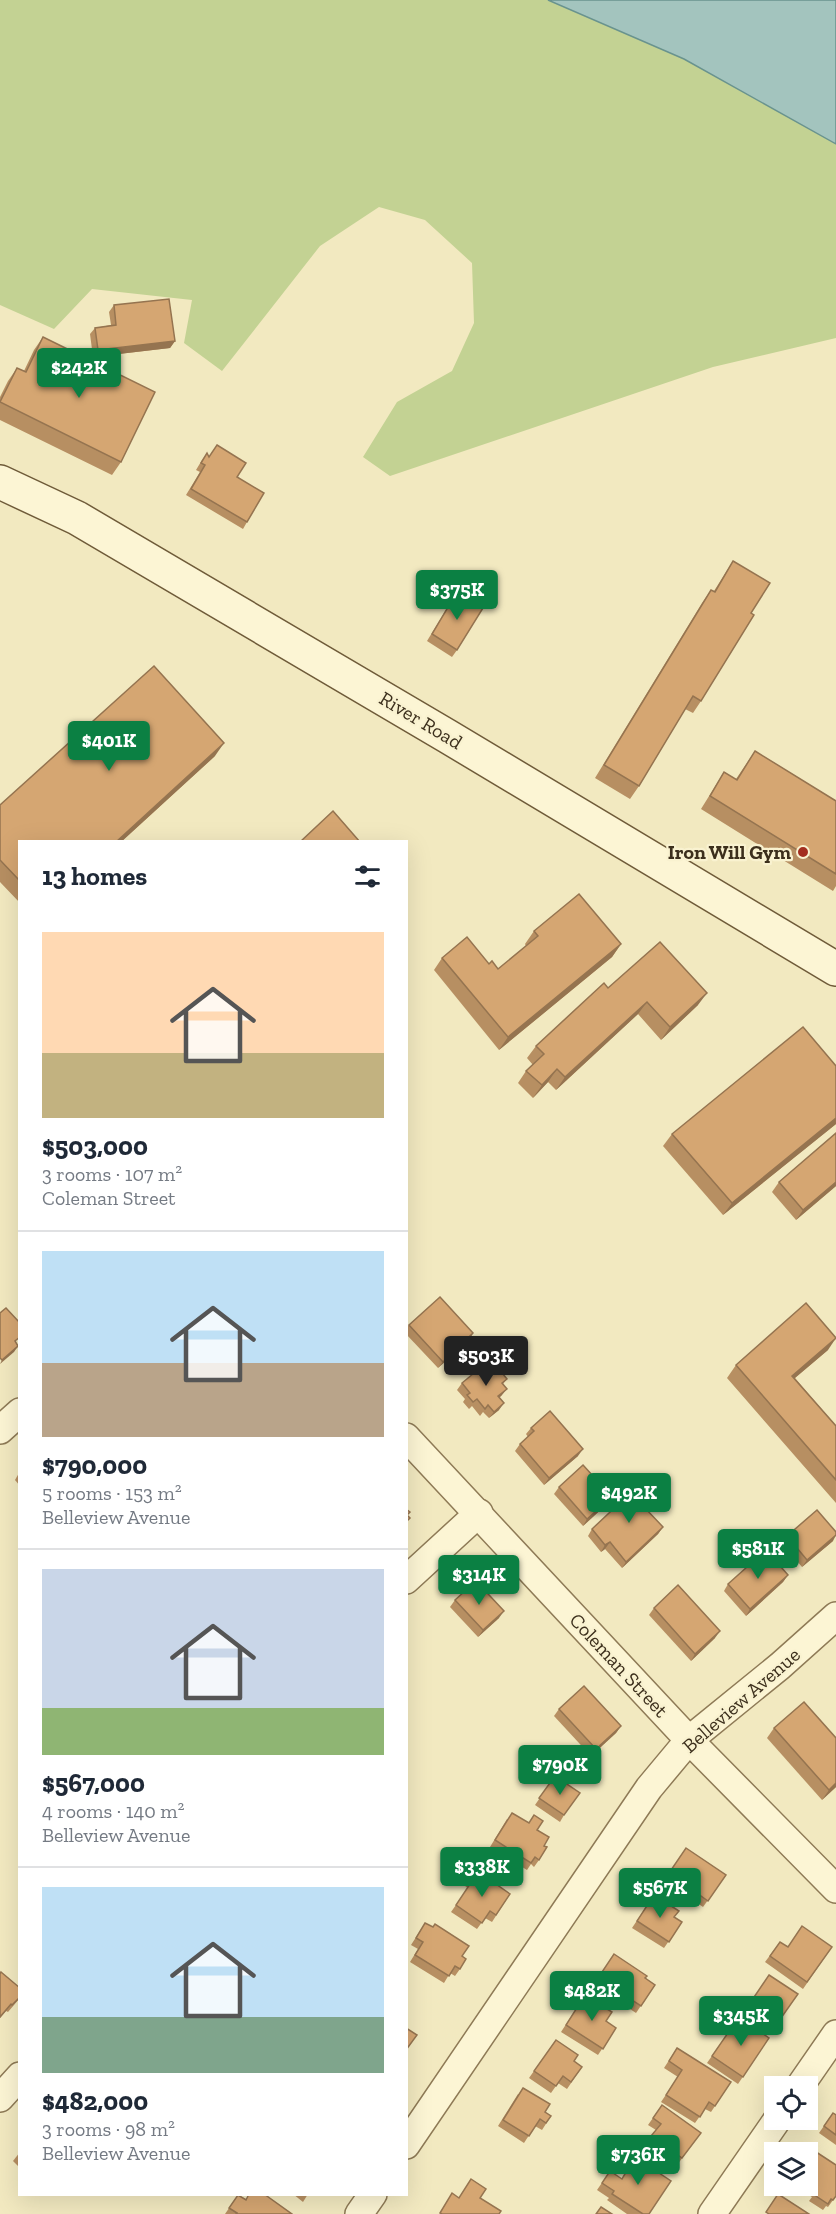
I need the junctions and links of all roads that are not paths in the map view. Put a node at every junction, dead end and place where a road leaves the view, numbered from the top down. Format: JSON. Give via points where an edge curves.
{"nodes":[{"id":1,"x":0,"y":482,"type":"edge"},
{"id":2,"x":836,"y":969,"type":"edge"},
{"id":3,"x":18,"y":1414,"type":"edge"},
{"id":4,"x":0,"y":1430,"type":"edge"},
{"id":5,"x":408,"y":1439,"type":"edge"},
{"id":6,"x":479,"y":1513,"type":"junction"},
{"id":7,"x":408,"y":1578,"type":"edge"},
{"id":8,"x":836,"y":1616,"type":"edge"},
{"id":9,"x":689,"y":1740,"type":"junction"},
{"id":10,"x":836,"y":1889,"type":"edge"},
{"id":11,"x":836,"y":2034,"type":"edge"},
{"id":12,"x":807,"y":2076,"type":"edge"},
{"id":13,"x":18,"y":2078,"type":"edge"},
{"id":14,"x":0,"y":2098,"type":"edge"},
{"id":15,"x":770,"y":2130,"type":"edge"},
{"id":16,"x":408,"y":2142,"type":"edge"},
{"id":17,"x":372,"y":2196,"type":"edge"},
{"id":18,"x":359,"y":2214,"type":"edge"},
{"id":19,"x":712,"y":2214,"type":"edge"}],
"edges":[{"from":1,"to":2,"type":"street","name":"River Road","via":[[77,518]]},
{"from":3,"to":4,"type":"street"},
{"from":5,"to":6,"type":"street","name":"Coleman Street"},
{"from":6,"to":7,"type":"street"},
{"from":6,"to":9,"type":"street","name":"Coleman Street"},
{"from":8,"to":9,"type":"street","name":"Belleview Avenue"},
{"from":9,"to":10,"type":"street","name":"Coleman Street"},
{"from":9,"to":16,"type":"street","name":"Belleview Avenue","via":[[649,1788]]},
{"from":11,"to":12,"type":"street"},
{"from":13,"to":14,"type":"street"},
{"from":15,"to":19,"type":"street"},
{"from":17,"to":18,"type":"street"}]}
